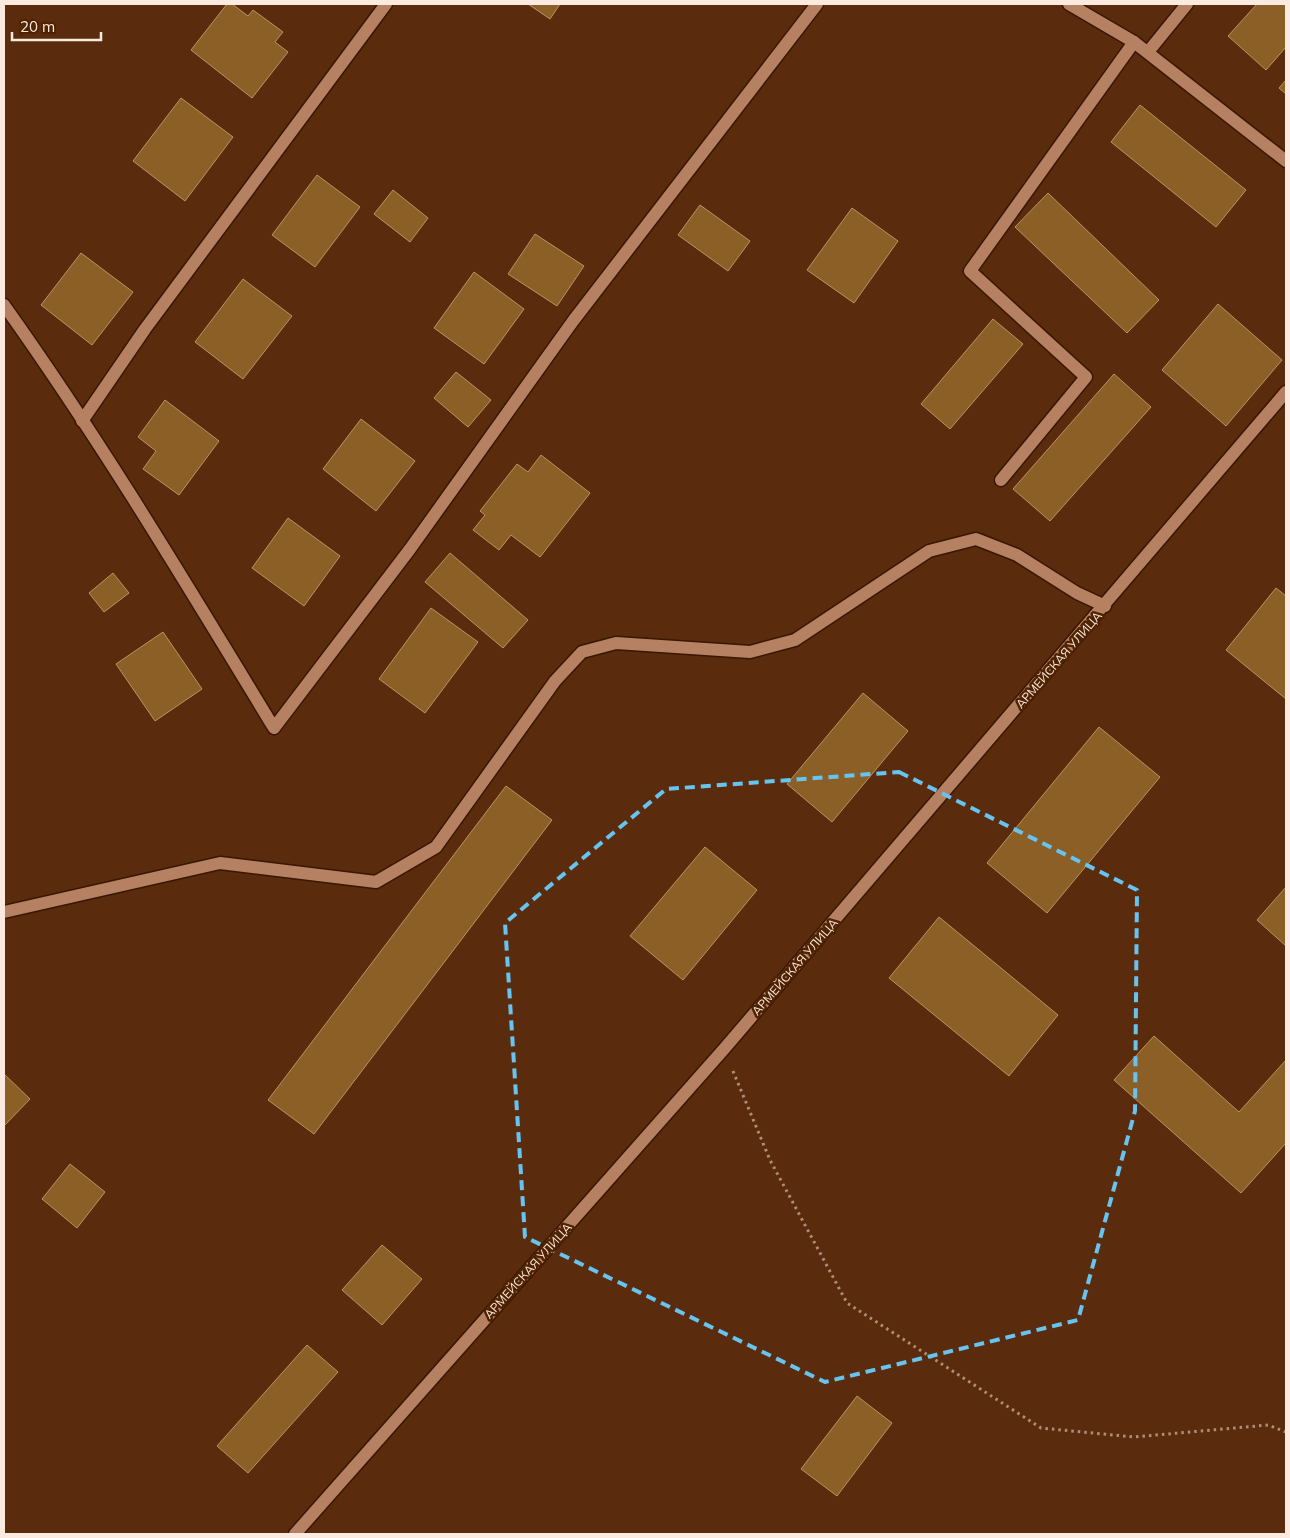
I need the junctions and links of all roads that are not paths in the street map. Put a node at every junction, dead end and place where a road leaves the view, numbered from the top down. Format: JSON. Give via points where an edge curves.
{"nodes":[{"id":1,"x":386,"y":4,"type":"edge"},
{"id":2,"x":816,"y":4,"type":"edge"},
{"id":3,"x":1069,"y":4,"type":"edge"},
{"id":4,"x":1187,"y":4,"type":"edge"},
{"id":5,"x":1134,"y":42,"type":"junction"},
{"id":6,"x":1148,"y":52,"type":"junction"},
{"id":7,"x":1286,"y":161,"type":"edge"},
{"id":8,"x":4,"y":305,"type":"edge"},
{"id":9,"x":1286,"y":392,"type":"edge"},
{"id":10,"x":82,"y":421,"type":"junction"},
{"id":11,"x":1001,"y":480,"type":"dead end"},
{"id":12,"x":1105,"y":606,"type":"junction"},
{"id":13,"x":4,"y":912,"type":"edge"},
{"id":14,"x":295,"y":1534,"type":"edge"}],
"edges":[{"from":1,"to":10,"type":"street","via":[[145,329]]},
{"from":2,"to":10,"type":"street","via":[[574,321],[410,549],[274,728]]},
{"from":3,"to":5,"type":"street"},
{"from":4,"to":6,"type":"street"},
{"from":5,"to":6,"type":"street"},
{"from":5,"to":11,"type":"street","via":[[970,271],[1086,376]]},
{"from":6,"to":7,"type":"street"},
{"from":8,"to":10,"type":"street","via":[[42,357]]},
{"from":9,"to":12,"type":"street","name":"АРМЕЙСКАЯ УЛИЦА"},
{"from":12,"to":13,"type":"street","via":[[1077,593],[1017,555],[976,539],[929,551],[795,640],[750,652],[616,643],[582,652],[555,681],[436,847],[376,882],[220,863]]},
{"from":12,"to":14,"type":"street","name":"АРМЕЙСКАЯ УЛИЦА","via":[[724,1049]]}]}
